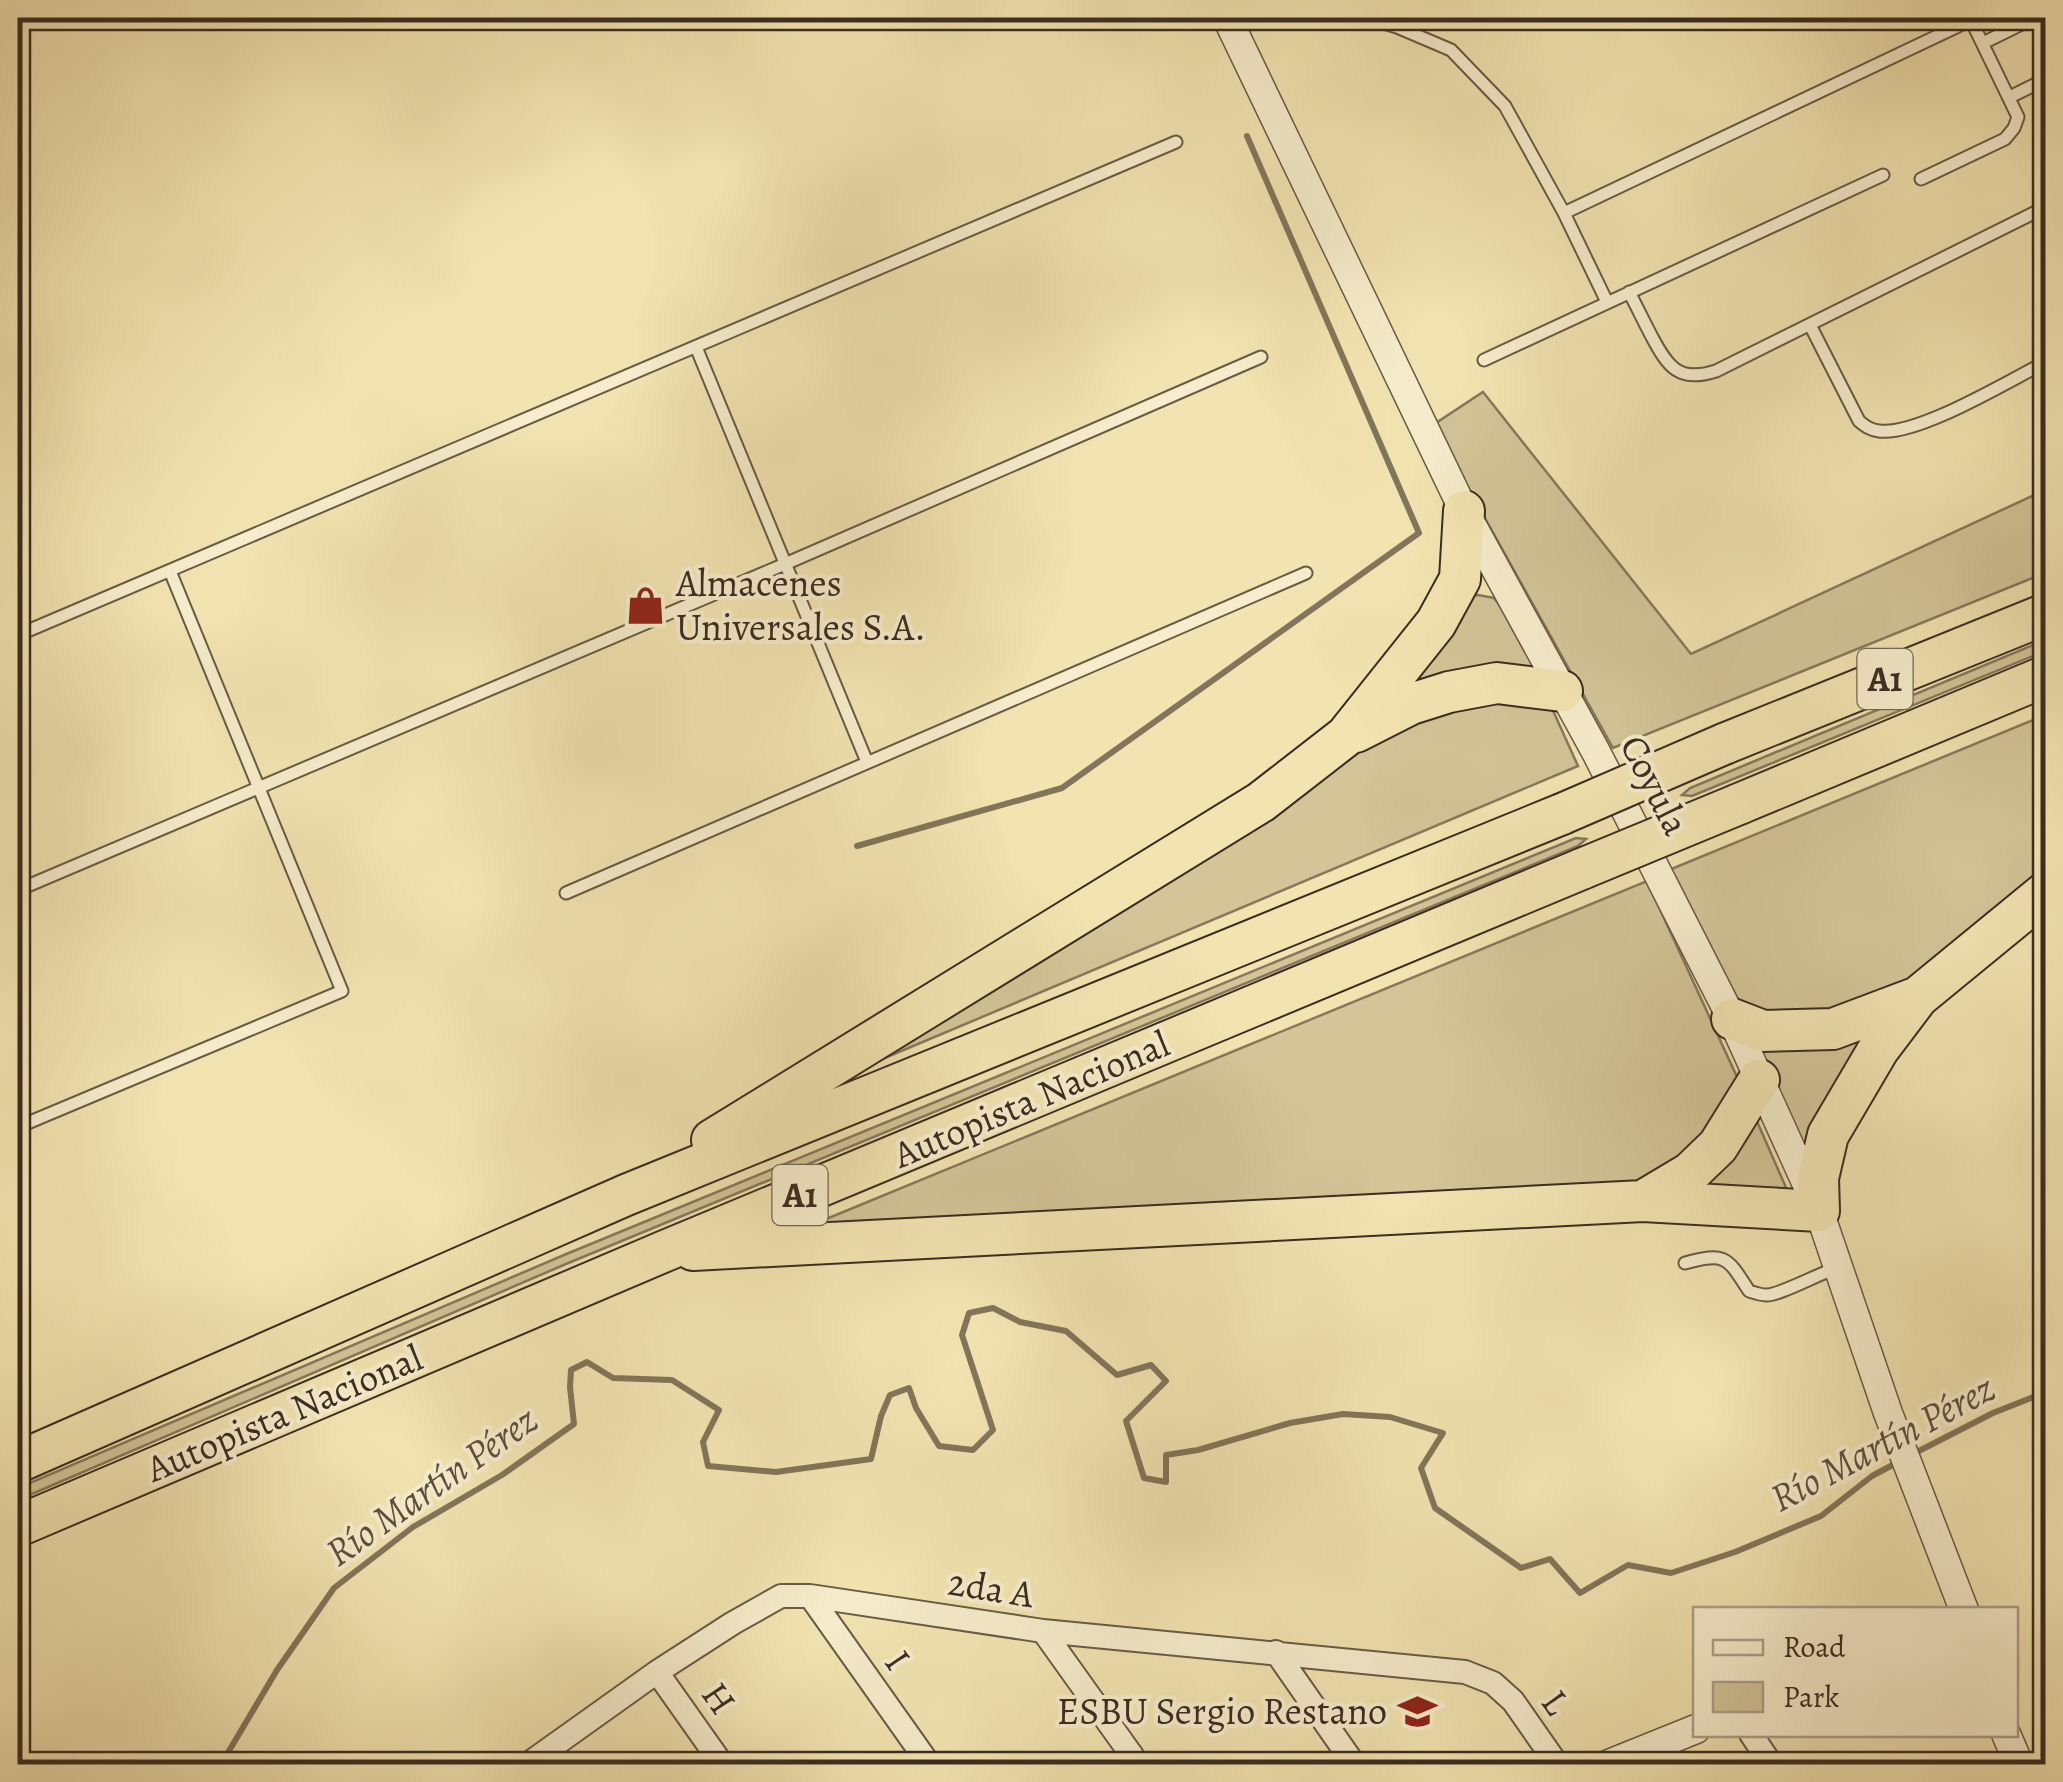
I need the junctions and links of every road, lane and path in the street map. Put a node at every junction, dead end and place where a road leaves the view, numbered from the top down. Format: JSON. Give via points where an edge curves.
{"nodes":[{"id":1,"x":1227,"y":18,"type":"edge"},
{"id":2,"x":1366,"y":18,"type":"edge"},
{"id":3,"x":2034,"y":18,"type":"edge"},
{"id":4,"x":1971,"y":19,"type":"edge"},
{"id":5,"x":1983,"y":43,"type":"junction"},
{"id":6,"x":2046,"y":80,"type":"edge"},
{"id":7,"x":2010,"y":97,"type":"junction"},
{"id":8,"x":1176,"y":142,"type":"dead end"},
{"id":9,"x":1884,"y":175,"type":"dead end"},
{"id":10,"x":1921,"y":178,"type":"dead end"},
{"id":11,"x":2046,"y":207,"type":"edge"},
{"id":12,"x":1564,"y":213,"type":"junction"},
{"id":13,"x":1630,"y":292,"type":"junction"},
{"id":14,"x":1607,"y":302,"type":"junction"},
{"id":15,"x":1810,"y":325,"type":"junction"},
{"id":16,"x":696,"y":347,"type":"junction"},
{"id":17,"x":1261,"y":357,"type":"dead end"},
{"id":18,"x":1484,"y":360,"type":"dead end"},
{"id":19,"x":2046,"y":362,"type":"edge"},
{"id":20,"x":1464,"y":510,"type":"junction"},
{"id":21,"x":785,"y":564,"type":"junction"},
{"id":22,"x":170,"y":570,"type":"junction"},
{"id":23,"x":1306,"y":572,"type":"dead end"},
{"id":24,"x":2046,"y":614,"type":"edge"},
{"id":25,"x":18,"y":636,"type":"edge"},
{"id":26,"x":2046,"y":676,"type":"edge"},
{"id":27,"x":1562,"y":690,"type":"junction"},
{"id":28,"x":1346,"y":736,"type":"junction"},
{"id":29,"x":867,"y":762,"type":"junction"},
{"id":30,"x":258,"y":788,"type":"junction"},
{"id":31,"x":18,"y":890,"type":"edge"},
{"id":32,"x":2046,"y":892,"type":"edge"},
{"id":33,"x":566,"y":894,"type":"dead end"},
{"id":34,"x":1918,"y":997,"type":"junction"},
{"id":35,"x":1732,"y":1019,"type":"junction"},
{"id":36,"x":1759,"y":1080,"type":"junction"},
{"id":37,"x":18,"y":1127,"type":"edge"},
{"id":38,"x":626,"y":1194,"type":"junction"},
{"id":39,"x":1643,"y":1201,"type":"junction"},
{"id":40,"x":1818,"y":1210,"type":"junction"},
{"id":41,"x":664,"y":1251,"type":"junction"},
{"id":42,"x":1685,"y":1263,"type":"dead end"},
{"id":43,"x":1837,"y":1268,"type":"junction"},
{"id":44,"x":18,"y":1462,"type":"edge"},
{"id":45,"x":18,"y":1526,"type":"edge"},
{"id":46,"x":810,"y":1596,"type":"junction"},
{"id":47,"x":1963,"y":1607,"type":"edge"},
{"id":48,"x":1043,"y":1631,"type":"junction"},
{"id":49,"x":1276,"y":1652,"type":"junction"},
{"id":50,"x":658,"y":1672,"type":"junction"},
{"id":51,"x":1493,"y":1683,"type":"joint"},
{"id":52,"x":1693,"y":1730,"type":"edge"},
{"id":53,"x":1753,"y":1737,"type":"edge"},
{"id":54,"x":2007,"y":1737,"type":"edge"},
{"id":55,"x":528,"y":1764,"type":"edge"},
{"id":56,"x":722,"y":1764,"type":"edge"},
{"id":57,"x":929,"y":1764,"type":"edge"},
{"id":58,"x":1138,"y":1764,"type":"edge"},
{"id":59,"x":1354,"y":1764,"type":"edge"},
{"id":60,"x":1557,"y":1764,"type":"edge"},
{"id":61,"x":1608,"y":1764,"type":"edge"},
{"id":62,"x":1772,"y":1764,"type":"edge"},
{"id":63,"x":2019,"y":1764,"type":"edge"}],
"edges":[{"from":1,"to":20,"type":"street","name":"Coyula"},
{"from":2,"to":12,"type":"lane","via":[[1451,50],[1479,76],[1506,106]]},
{"from":3,"to":5,"type":"lane"},
{"from":4,"to":5,"type":"lane"},
{"from":4,"to":12,"type":"lane"},
{"from":5,"to":7,"type":"lane"},
{"from":6,"to":7,"type":"lane"},
{"from":7,"to":10,"type":"lane","via":[[2018,117],[2004,139]]},
{"from":8,"to":16,"type":"lane"},
{"from":9,"to":13,"type":"lane"},
{"from":11,"to":15,"type":"lane"},
{"from":12,"to":14,"type":"lane"},
{"from":13,"to":14,"type":"lane"},
{"from":13,"to":15,"type":"lane","via":[[1665,360],[1688,376],[1716,372]]},
{"from":14,"to":18,"type":"lane"},
{"from":15,"to":19,"type":"lane","via":[[1858,421],[1881,432],[1940,416]]},
{"from":16,"to":21,"type":"lane"},
{"from":16,"to":22,"type":"lane"},
{"from":17,"to":21,"type":"lane"},
{"from":20,"to":27,"type":"street","name":"Coyula"},
{"from":20,"to":28,"type":"highway","via":[[1460,579],[1436,623]]},
{"from":21,"to":29,"type":"lane"},
{"from":21,"to":30,"type":"lane"},
{"from":22,"to":25,"type":"lane"},
{"from":22,"to":30,"type":"lane"},
{"from":23,"to":29,"type":"lane"},
{"from":24,"to":38,"type":"highway","name":"Autopista Nacional","number":"A1","bridge":true},
{"from":26,"to":41,"type":"highway","name":"Autopista Nacional","number":"A1","bridge":true},
{"from":27,"to":28,"type":"highway","via":[[1498,683],[1449,692]]},
{"from":27,"to":35,"type":"street","name":"Coyula"},
{"from":28,"to":38,"type":"highway","via":[[1261,802]]},
{"from":29,"to":33,"type":"lane"},
{"from":30,"to":31,"type":"lane"},
{"from":30,"to":37,"type":"lane","via":[[342,992]]},
{"from":32,"to":34,"type":"highway"},
{"from":34,"to":35,"type":"highway","via":[[1833,1028],[1763,1031]]},
{"from":34,"to":40,"type":"highway","via":[[1828,1135]]},
{"from":35,"to":36,"type":"street","name":"Coyula"},
{"from":36,"to":39,"type":"highway","via":[[1718,1146],[1690,1173]]},
{"from":36,"to":40,"type":"street","name":"Coyula"},
{"from":38,"to":44,"type":"highway","name":"Autopista Nacional","number":"A1"},
{"from":39,"to":40,"type":"highway"},
{"from":39,"to":41,"type":"highway"},
{"from":40,"to":43,"type":"street","name":"Coyula"},
{"from":41,"to":45,"type":"highway","name":"Autopista Nacional","number":"A1"},
{"from":42,"to":43,"type":"lane","via":[[1722,1258],[1749,1291],[1764,1295]]},
{"from":43,"to":47,"type":"street","name":"Coyula"},
{"from":46,"to":48,"type":"street","name":"2da A"},
{"from":46,"to":50,"type":"street","name":"2da A","via":[[780,1596]]},
{"from":46,"to":57,"type":"street","name":"I"},
{"from":48,"to":49,"type":"street","name":"2da A"},
{"from":48,"to":58,"type":"street"},
{"from":49,"to":51,"type":"street","name":"2da A","via":[[1465,1672]]},
{"from":49,"to":59,"type":"street"},
{"from":50,"to":55,"type":"street","name":"2da A"},
{"from":50,"to":56,"type":"street","name":"H"},
{"from":51,"to":60,"type":"street","name":"L"},
{"from":52,"to":61,"type":"street"},
{"from":53,"to":62,"type":"street"},
{"from":54,"to":63,"type":"street"}]}
